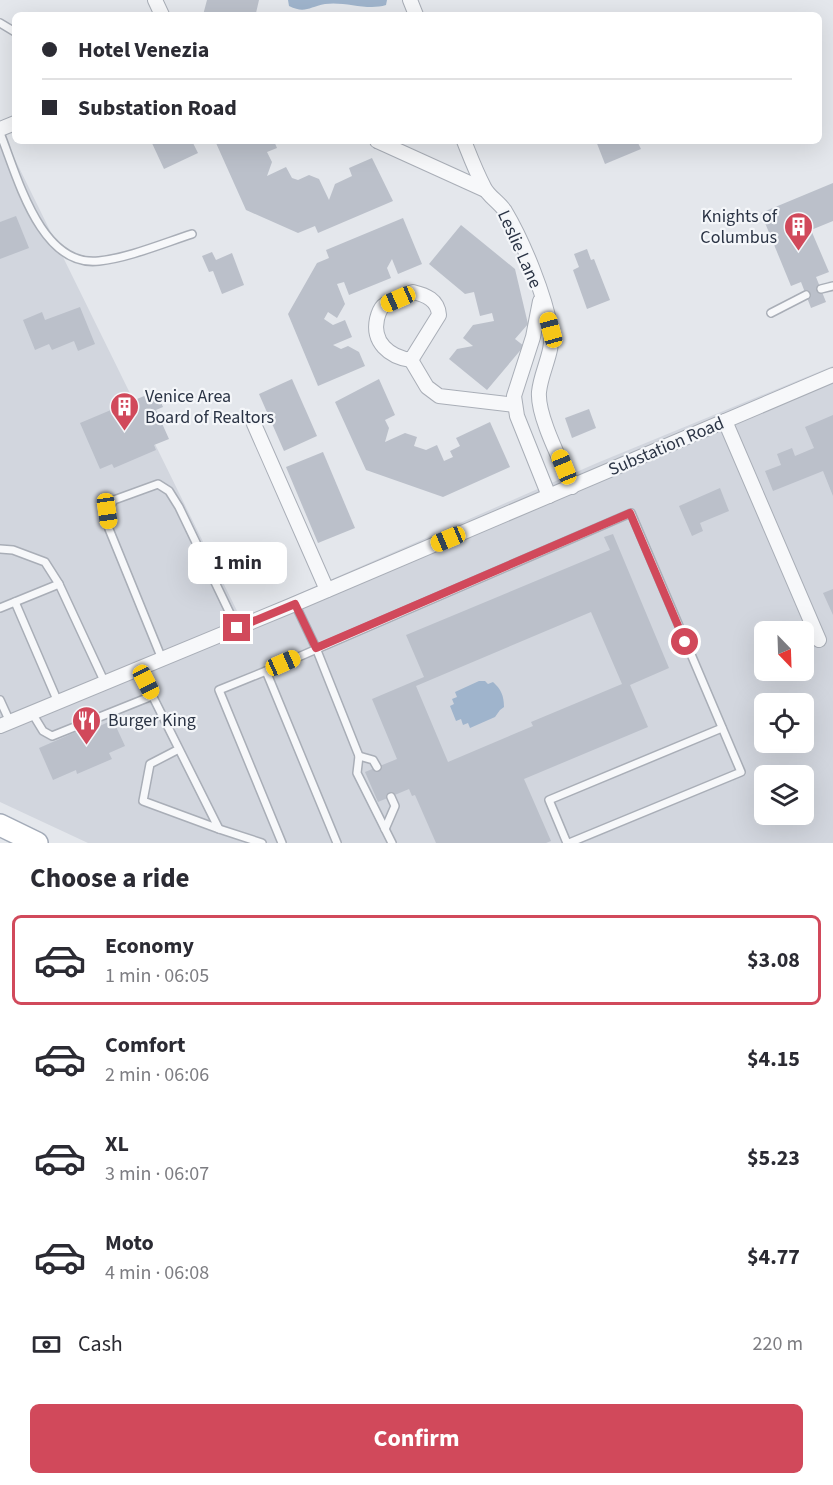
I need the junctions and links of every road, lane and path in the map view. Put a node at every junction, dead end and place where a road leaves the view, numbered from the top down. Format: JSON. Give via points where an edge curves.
{"nodes":[{"id":1,"x":0,"y":131,"type":"edge"},
{"id":2,"x":384,"y":144,"type":"edge"},
{"id":3,"x":465,"y":144,"type":"edge"},
{"id":4,"x":485,"y":190,"type":"junction"},
{"id":5,"x":192,"y":234,"type":"dead end"},
{"id":6,"x":833,"y":286,"type":"edge"},
{"id":7,"x":821,"y":289,"type":"dead end"},
{"id":8,"x":806,"y":295,"type":"dead end"},
{"id":9,"x":541,"y":296,"type":"junction"},
{"id":10,"x":771,"y":313,"type":"dead end"},
{"id":11,"x":411,"y":360,"type":"junction"},
{"id":12,"x":833,"y":375,"type":"edge"},
{"id":13,"x":515,"y":405,"type":"junction"},
{"id":14,"x":725,"y":421,"type":"junction"},
{"id":15,"x":254,"y":424,"type":"dead end"},
{"id":16,"x":572,"y":487,"type":"junction"},
{"id":17,"x":549,"y":496,"type":"junction"},
{"id":18,"x":0,"y":549,"type":"edge"},
{"id":19,"x":59,"y":584,"type":"junction"},
{"id":20,"x":327,"y":590,"type":"junction"},
{"id":21,"x":15,"y":602,"type":"junction"},
{"id":22,"x":295,"y":604,"type":"junction"},
{"id":23,"x":0,"y":608,"type":"edge"},
{"id":24,"x":237,"y":628,"type":"junction"},
{"id":25,"x":819,"y":640,"type":"dead end"},
{"id":26,"x":316,"y":648,"type":"junction"},
{"id":27,"x":162,"y":659,"type":"junction"},
{"id":28,"x":139,"y":669,"type":"junction"},
{"id":29,"x":266,"y":671,"type":"junction"},
{"id":30,"x":105,"y":683,"type":"junction"},
{"id":31,"x":152,"y":696,"type":"junction"},
{"id":32,"x":0,"y":700,"type":"edge"},
{"id":33,"x":58,"y":702,"type":"junction"},
{"id":34,"x":32,"y":713,"type":"junction"},
{"id":35,"x":5,"y":724,"type":"edge"},
{"id":36,"x":722,"y":728,"type":"junction"},
{"id":37,"x":179,"y":749,"type":"junction"},
{"id":38,"x":359,"y":756,"type":"junction"},
{"id":39,"x":377,"y":767,"type":"dead end"},
{"id":40,"x":391,"y":796,"type":"dead end"},
{"id":41,"x":0,"y":825,"type":"edge"},
{"id":42,"x":219,"y":829,"type":"junction"},
{"id":43,"x":385,"y":829,"type":"junction"},
{"id":44,"x":37,"y":843,"type":"edge"},
{"id":45,"x":264,"y":843,"type":"edge"},
{"id":46,"x":282,"y":843,"type":"edge"},
{"id":47,"x":337,"y":843,"type":"edge"},
{"id":48,"x":392,"y":843,"type":"edge"},
{"id":49,"x":568,"y":843,"type":"edge"}],
"edges":[{"from":1,"to":5,"type":"lane","via":[[39,226],[58,249],[79,260],[98,261]]},
{"from":2,"to":4,"type":"street"},
{"from":3,"to":4,"type":"street","name":"Leslie Lane"},
{"from":4,"to":9,"type":"street","name":"Leslie Lane","via":[[508,217]]},
{"from":6,"to":7,"type":"lane"},
{"from":8,"to":10,"type":"lane"},
{"from":9,"to":13,"type":"street","name":"Leslie Lane","via":[[514,396]]},
{"from":9,"to":16,"type":"street","name":"Leslie Lane","via":[[552,341],[541,382],[540,409]]},
{"from":11,"to":11,"type":"street","via":[[390,354],[382,346],[376,326],[383,305],[413,292],[433,301],[439,315]]},
{"from":11,"to":13,"type":"street","via":[[427,387],[439,396]]},
{"from":12,"to":14,"type":"street","name":"Substation Road"},
{"from":13,"to":17,"type":"street","name":"Leslie Lane"},
{"from":14,"to":16,"type":"street","name":"Substation Road"},
{"from":14,"to":25,"type":"street"},
{"from":15,"to":20,"type":"street"},
{"from":16,"to":17,"type":"street","name":"Substation Road"},
{"from":17,"to":20,"type":"street","name":"Substation Road"},
{"from":18,"to":19,"type":"lane","via":[[45,562]]},
{"from":19,"to":21,"type":"lane"},
{"from":19,"to":30,"type":"lane"},
{"from":20,"to":22,"type":"street","name":"Substation Road"},
{"from":21,"to":23,"type":"lane"},
{"from":21,"to":33,"type":"lane"},
{"from":22,"to":24,"type":"street","name":"Substation Road"},
{"from":22,"to":26,"type":"lane"},
{"from":24,"to":27,"type":"street","name":"Substation Road"},
{"from":24,"to":27,"type":"lane","via":[[169,491],[158,484],[114,501],[107,511],[109,530]]},
{"from":26,"to":29,"type":"lane"},
{"from":26,"to":36,"type":"lane","via":[[630,513]]},
{"from":26,"to":38,"type":"lane"},
{"from":27,"to":28,"type":"street","name":"Substation Road"},
{"from":28,"to":30,"type":"street","name":"Substation Road"},
{"from":28,"to":31,"type":"lane"},
{"from":29,"to":46,"type":"lane","via":[[219,690]]},
{"from":29,"to":47,"type":"lane"},
{"from":30,"to":33,"type":"street","name":"Substation Road"},
{"from":31,"to":34,"type":"lane","via":[[51,736]]},
{"from":31,"to":37,"type":"lane"},
{"from":32,"to":35,"type":"lane"},
{"from":33,"to":34,"type":"street","name":"Substation Road"},
{"from":34,"to":35,"type":"street","name":"Substation Road"},
{"from":36,"to":49,"type":"lane","via":[[549,800]]},
{"from":36,"to":49,"type":"lane","via":[[741,772]]},
{"from":37,"to":42,"type":"lane"},
{"from":37,"to":42,"type":"lane","via":[[150,764],[143,801]]},
{"from":38,"to":39,"type":"lane","via":[[374,760]]},
{"from":38,"to":43,"type":"lane","via":[[357,773]]},
{"from":40,"to":43,"type":"lane","via":[[395,806]]},
{"from":41,"to":44,"type":"main road"},
{"from":42,"to":45,"type":"lane"},
{"from":43,"to":48,"type":"lane"}]}
